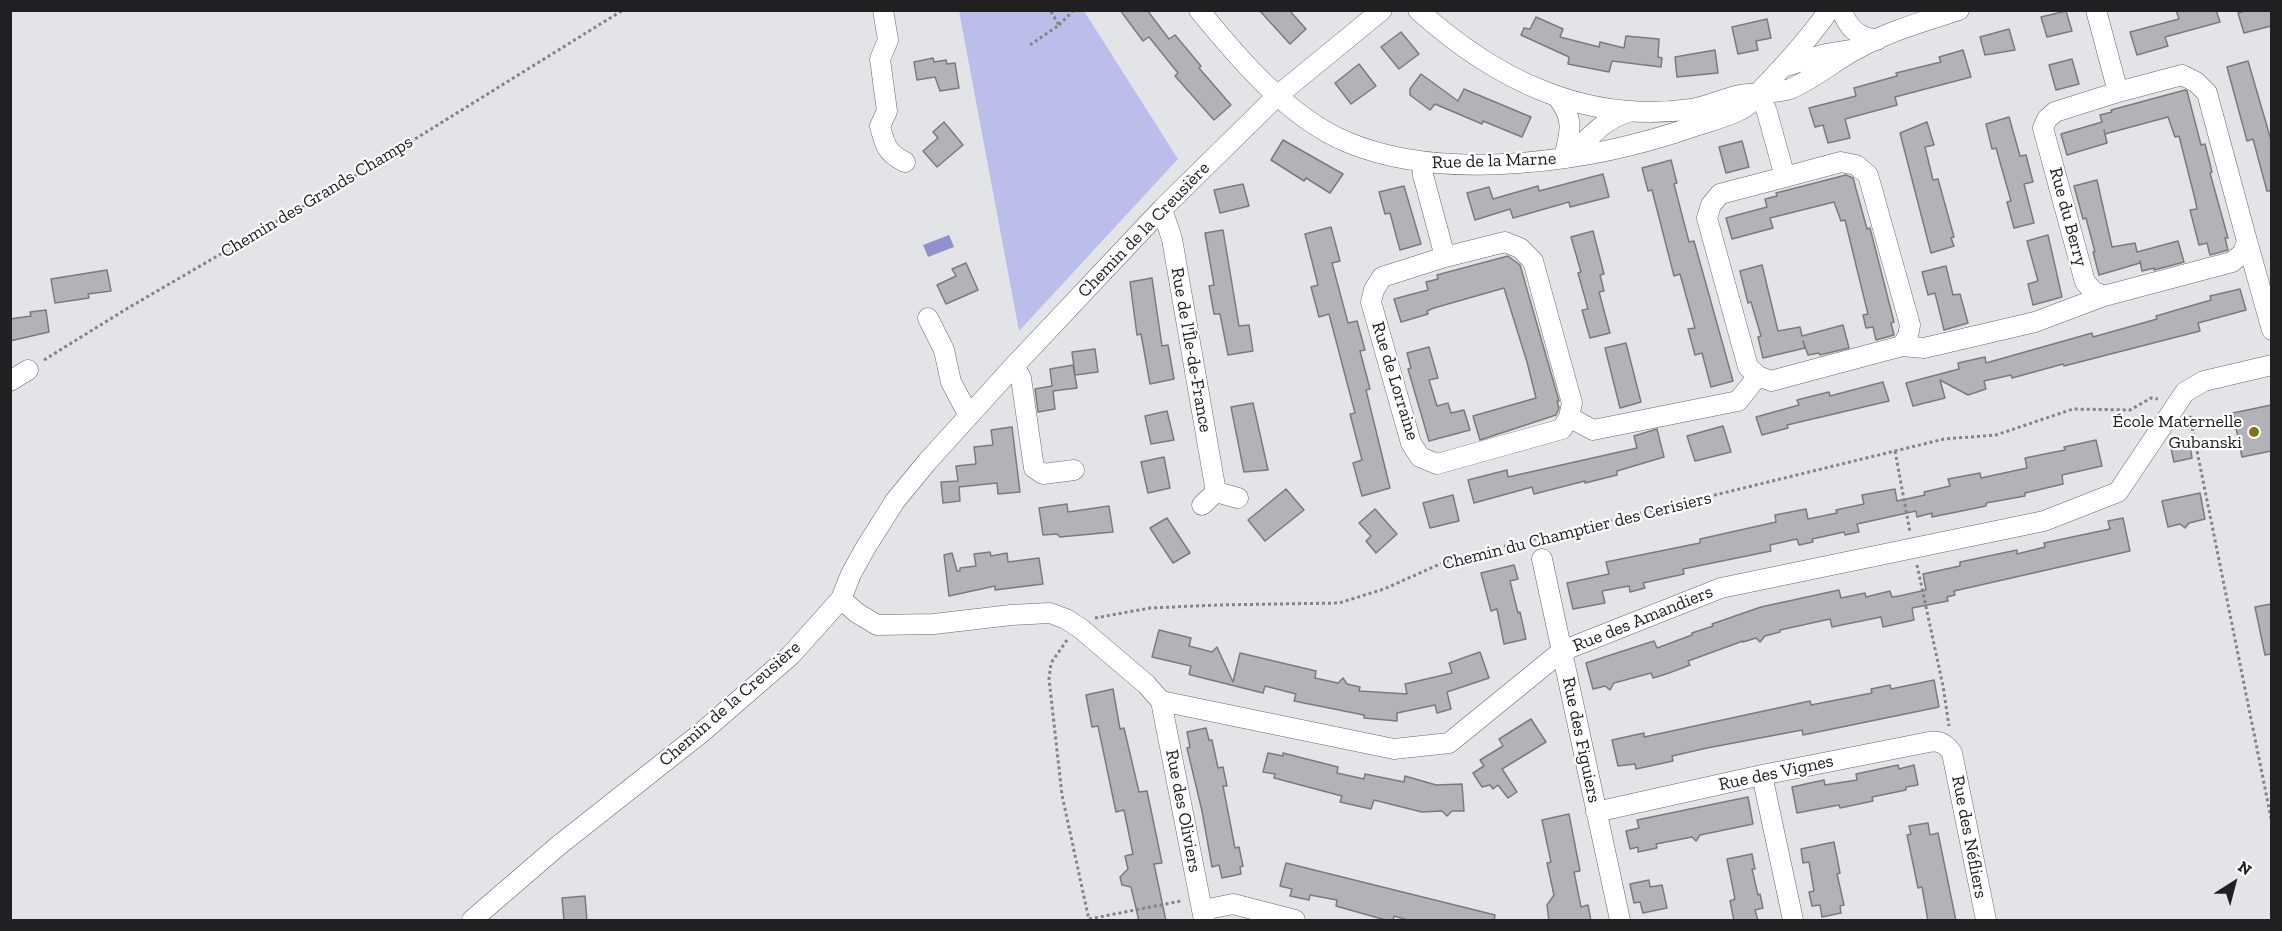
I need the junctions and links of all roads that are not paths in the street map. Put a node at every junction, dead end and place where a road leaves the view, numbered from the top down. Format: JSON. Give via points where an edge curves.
{"nodes":[{"id":1,"x":883,"y":10,"type":"edge"},
{"id":2,"x":1199,"y":10,"type":"edge"},
{"id":3,"x":1382,"y":10,"type":"edge"},
{"id":4,"x":1418,"y":10,"type":"edge"},
{"id":5,"x":1829,"y":10,"type":"edge"},
{"id":6,"x":1842,"y":10,"type":"edge"},
{"id":7,"x":1959,"y":10,"type":"edge"},
{"id":8,"x":2096,"y":10,"type":"edge"},
{"id":9,"x":1877,"y":40,"type":"junction"},
{"id":10,"x":1856,"y":49,"type":"junction"},
{"id":11,"x":1783,"y":68,"type":"junction"},
{"id":12,"x":2118,"y":92,"type":"junction"},
{"id":13,"x":1759,"y":93,"type":"junction"},
{"id":14,"x":1277,"y":96,"type":"junction"},
{"id":15,"x":1563,"y":105,"type":"junction"},
{"id":16,"x":1634,"y":111,"type":"junction"},
{"id":17,"x":1593,"y":134,"type":"junction"},
{"id":18,"x":1606,"y":151,"type":"junction"},
{"id":19,"x":1564,"y":158,"type":"junction"},
{"id":20,"x":905,"y":162,"type":"dead end"},
{"id":21,"x":1422,"y":163,"type":"junction"},
{"id":22,"x":1785,"y":177,"type":"junction"},
{"id":23,"x":1162,"y":209,"type":"junction"},
{"id":24,"x":2247,"y":241,"type":"junction"},
{"id":25,"x":1445,"y":257,"type":"junction"},
{"id":26,"x":2263,"y":265,"type":"edge"},
{"id":27,"x":2104,"y":296,"type":"junction"},
{"id":28,"x":928,"y":318,"type":"dead end"},
{"id":29,"x":2271,"y":330,"type":"edge"},
{"id":30,"x":1902,"y":346,"type":"junction"},
{"id":31,"x":2271,"y":365,"type":"edge"},
{"id":32,"x":1014,"y":366,"type":"junction"},
{"id":33,"x":28,"y":370,"type":"road end"},
{"id":34,"x":1758,"y":376,"type":"junction"},
{"id":35,"x":10,"y":381,"type":"edge"},
{"id":36,"x":969,"y":416,"type":"junction"},
{"id":37,"x":1569,"y":417,"type":"junction"},
{"id":38,"x":1074,"y":470,"type":"dead end"},
{"id":39,"x":1238,"y":498,"type":"dead end"},
{"id":40,"x":1542,"y":560,"type":"dead end"},
{"id":41,"x":841,"y":599,"type":"junction"},
{"id":42,"x":1562,"y":651,"type":"junction"},
{"id":43,"x":1161,"y":701,"type":"junction"},
{"id":44,"x":1952,"y":753,"type":"joint"},
{"id":45,"x":1762,"y":775,"type":"junction"},
{"id":46,"x":1596,"y":812,"type":"junction"},
{"id":47,"x":1202,"y":909,"type":"edge"},
{"id":48,"x":472,"y":921,"type":"edge"},
{"id":49,"x":1295,"y":921,"type":"edge"},
{"id":50,"x":1620,"y":921,"type":"edge"},
{"id":51,"x":1793,"y":921,"type":"edge"},
{"id":52,"x":1986,"y":921,"type":"edge"}],
"edges":[{"from":1,"to":20,"type":"street","via":[[888,40],[880,59],[887,111],[879,126],[892,156]]},
{"from":2,"to":14,"type":"street","name":"Rue de la Marne"},
{"from":3,"to":14,"type":"street","name":"Chemin de la Creusière"},
{"from":4,"to":15,"type":"street","via":[[1487,64]]},
{"from":5,"to":11,"type":"street","name":"Rue de la Marne"},
{"from":6,"to":9,"type":"street","via":[[1856,32]]},
{"from":7,"to":9,"type":"street"},
{"from":8,"to":12,"type":"street"},
{"from":9,"to":10,"type":"street"},
{"from":10,"to":11,"type":"street"},
{"from":10,"to":13,"type":"street","via":[[1789,89]]},
{"from":11,"to":13,"type":"street","name":"Rue de la Marne"},
{"from":12,"to":24,"type":"street","name":"Rue du Berry","via":[[2182,75],[2207,93]]},
{"from":12,"to":27,"type":"street","name":"Rue du Berry","via":[[2055,112],[2043,128],[2085,282]]},
{"from":13,"to":16,"type":"street","via":[[1691,109]]},
{"from":13,"to":18,"type":"street","name":"Rue de la Marne","via":[[1744,109],[1630,147]]},
{"from":13,"to":22,"type":"street"},
{"from":14,"to":21,"type":"street","name":"Rue de la Marne","via":[[1346,142]]},
{"from":14,"to":23,"type":"street","name":"Chemin de la Creusière"},
{"from":15,"to":16,"type":"street"},
{"from":15,"to":17,"type":"street"},
{"from":15,"to":19,"type":"street","via":[[1571,127]]},
{"from":16,"to":17,"type":"street","via":[[1614,116]]},
{"from":17,"to":18,"type":"street"},
{"from":17,"to":19,"type":"street"},
{"from":18,"to":19,"type":"street","name":"Rue de la Marne"},
{"from":19,"to":21,"type":"street","name":"Rue de la Marne"},
{"from":21,"to":25,"type":"street"},
{"from":22,"to":30,"type":"street","via":[[1841,162],[1856,165],[1868,175],[1910,326]]},
{"from":22,"to":34,"type":"street","via":[[1720,194],[1707,218],[1748,367]]},
{"from":23,"to":32,"type":"street","name":"Chemin de la Creusière"},
{"from":23,"to":39,"type":"street","name":"Rue de l'Île-de-France","via":[[1172,239],[1209,498]]},
{"from":24,"to":26,"type":"street","name":"Rue du Berry"},
{"from":24,"to":27,"type":"street","via":[[2244,253],[2232,262]]},
{"from":25,"to":37,"type":"street","name":"Rue de Lorraine","via":[[1505,242],[1520,248],[1533,261],[1572,403]]},
{"from":25,"to":37,"type":"street","name":"Rue de Lorraine","via":[[1382,277],[1371,302],[1411,443],[1420,456],[1437,464],[1562,429]]},
{"from":26,"to":29,"type":"street","name":"Rue du Berry"},
{"from":27,"to":30,"type":"street","via":[[2035,322],[1924,348]]},
{"from":28,"to":36,"type":"street","via":[[944,350],[951,382]]},
{"from":30,"to":34,"type":"street","via":[[1771,381]]},
{"from":31,"to":42,"type":"street","name":"Rue des Amandiers","via":[[2204,381],[2181,398],[2118,492],[2044,521],[1721,588]]},
{"from":32,"to":36,"type":"street","name":"Chemin de la Creusière"},
{"from":32,"to":38,"type":"street","via":[[1021,378],[1034,468],[1043,474]]},
{"from":33,"to":35,"type":"street"},
{"from":34,"to":37,"type":"street","via":[[1738,401],[1593,430]]},
{"from":36,"to":41,"type":"street","name":"Chemin de la Creusière","via":[[895,501],[851,574]]},
{"from":40,"to":42,"type":"street","name":"Rue des Figuiers"},
{"from":41,"to":43,"type":"street","via":[[877,625],[1050,613],[1066,619],[1075,632],[1146,684]]},
{"from":41,"to":48,"type":"street","name":"Chemin de la Creusière","via":[[791,655]]},
{"from":42,"to":43,"type":"street","name":"Rue des Amandiers","via":[[1449,743],[1394,749]]},
{"from":42,"to":46,"type":"street","name":"Rue des Figuiers"},
{"from":43,"to":47,"type":"street","name":"Rue des Oliviers"},
{"from":44,"to":45,"type":"street","name":"Rue des Vignes","via":[[1944,744],[1929,742]]},
{"from":44,"to":52,"type":"street","name":"Rue des Néfliers"},
{"from":45,"to":46,"type":"street","name":"Rue des Vignes"},
{"from":45,"to":51,"type":"street"},
{"from":46,"to":50,"type":"street","name":"Rue des Figuiers"},
{"from":47,"to":49,"type":"street","via":[[1233,904]]}]}
